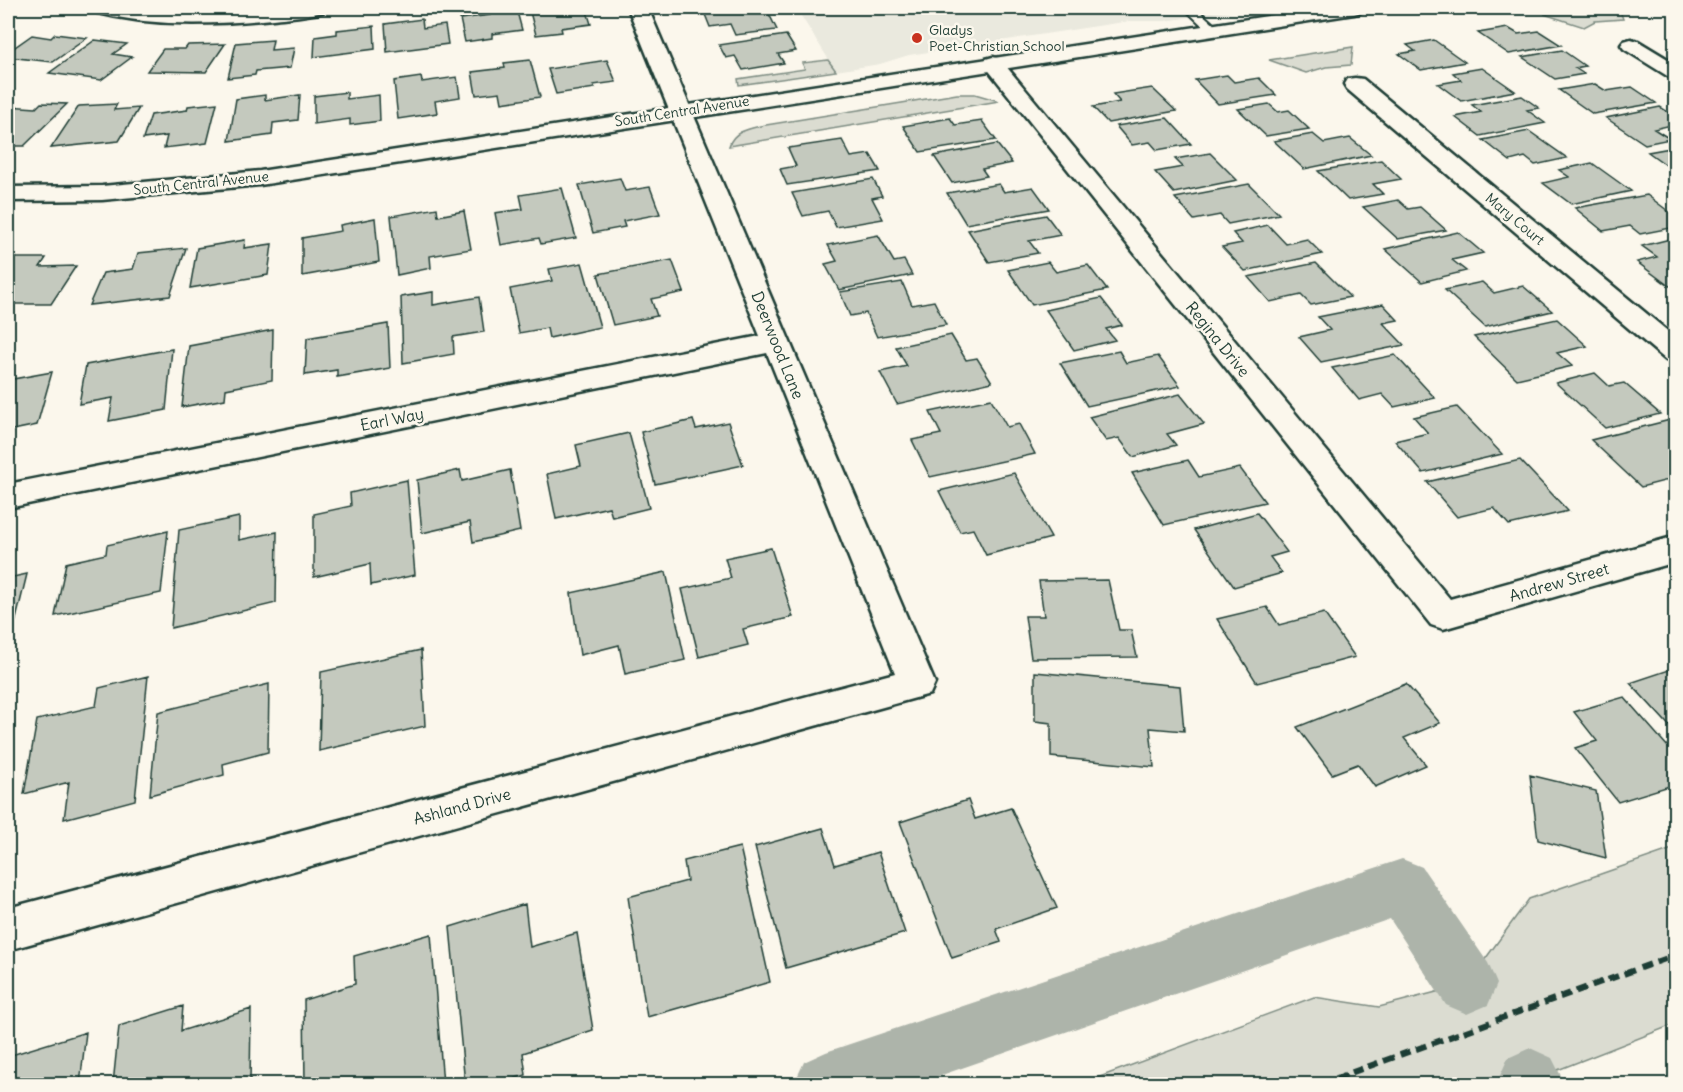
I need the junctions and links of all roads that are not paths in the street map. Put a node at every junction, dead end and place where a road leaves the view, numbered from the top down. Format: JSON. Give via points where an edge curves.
{"nodes":[{"id":1,"x":101,"y":8,"type":"edge"},
{"id":2,"x":312,"y":8,"type":"edge"},
{"id":3,"x":316,"y":8,"type":"edge"},
{"id":4,"x":638,"y":8,"type":"edge"},
{"id":5,"x":1190,"y":8,"type":"edge"},
{"id":6,"x":1354,"y":8,"type":"edge"},
{"id":7,"x":1213,"y":29,"type":"junction"},
{"id":8,"x":1631,"y":45,"type":"dead end"},
{"id":9,"x":993,"y":63,"type":"junction"},
{"id":10,"x":1676,"y":73,"type":"edge"},
{"id":11,"x":1355,"y":84,"type":"dead end"},
{"id":12,"x":681,"y":111,"type":"junction"},
{"id":13,"x":8,"y":194,"type":"edge"},
{"id":14,"x":776,"y":342,"type":"junction"},
{"id":15,"x":1676,"y":353,"type":"edge"},
{"id":16,"x":8,"y":496,"type":"edge"},
{"id":17,"x":1676,"y":549,"type":"edge"},
{"id":18,"x":1443,"y":615,"type":"joint"},
{"id":19,"x":917,"y":683,"type":"joint"},
{"id":20,"x":8,"y":929,"type":"edge"}],
"edges":[{"from":1,"to":2,"type":"street","via":[[193,17]]},
{"from":2,"to":3,"type":"street"},
{"from":4,"to":12,"type":"street","name":"Deerwood Lane"},
{"from":5,"to":7,"type":"lane"},
{"from":6,"to":7,"type":"street","name":"South Central Avenue"},
{"from":7,"to":9,"type":"street","name":"South Central Avenue"},
{"from":8,"to":10,"type":"street"},
{"from":9,"to":12,"type":"street","name":"South Central Avenue"},
{"from":9,"to":18,"type":"street","name":"Regina Drive"},
{"from":11,"to":15,"type":"street","name":"Mary Court"},
{"from":12,"to":13,"type":"street","name":"South Central Avenue","via":[[260,178],[147,191]]},
{"from":12,"to":14,"type":"street","name":"Deerwood Lane"},
{"from":14,"to":16,"type":"street","name":"Earl Way"},
{"from":14,"to":19,"type":"street","name":"Deerwood Lane"},
{"from":17,"to":18,"type":"street","name":"Andrew Street"},
{"from":19,"to":20,"type":"street","name":"Ashland Drive"}]}
